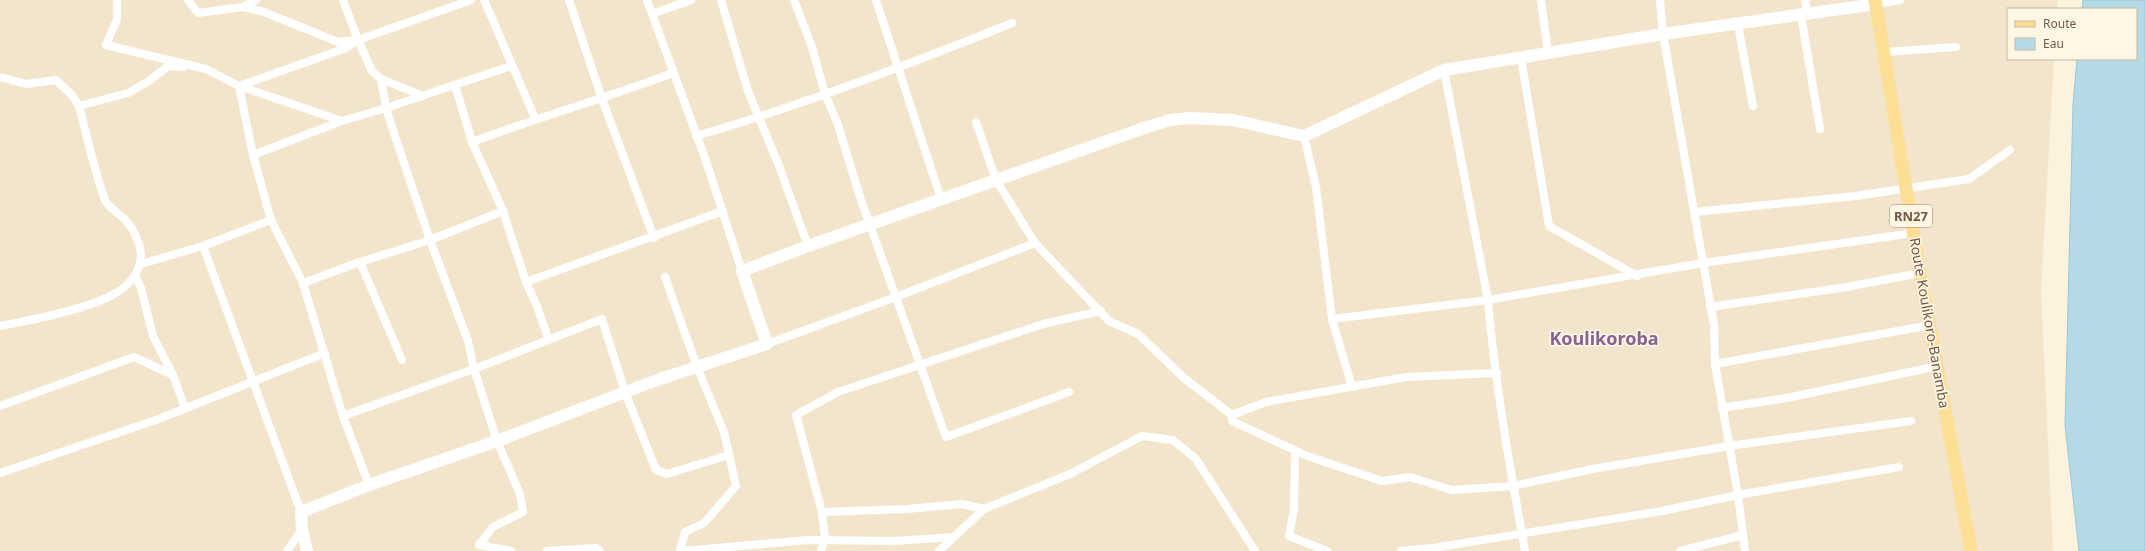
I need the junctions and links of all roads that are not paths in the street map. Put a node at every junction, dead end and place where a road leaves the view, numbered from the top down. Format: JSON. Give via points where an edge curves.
{"nodes":[{"id":1,"x":117,"y":0,"type":"edge"},
{"id":2,"x":188,"y":0,"type":"edge"},
{"id":3,"x":256,"y":0,"type":"edge"},
{"id":4,"x":343,"y":0,"type":"edge"},
{"id":5,"x":471,"y":0,"type":"edge"},
{"id":6,"x":484,"y":0,"type":"edge"},
{"id":7,"x":569,"y":0,"type":"edge"},
{"id":8,"x":647,"y":0,"type":"edge"},
{"id":9,"x":691,"y":0,"type":"edge"},
{"id":10,"x":721,"y":0,"type":"edge"},
{"id":11,"x":794,"y":0,"type":"edge"},
{"id":12,"x":876,"y":0,"type":"edge"},
{"id":13,"x":1541,"y":0,"type":"edge"},
{"id":14,"x":1660,"y":0,"type":"edge"},
{"id":15,"x":1805,"y":0,"type":"edge"},
{"id":16,"x":1900,"y":0,"type":"edge"},
{"id":17,"x":1876,"y":2,"type":"edge"},
{"id":18,"x":243,"y":7,"type":"junction"},
{"id":19,"x":652,"y":14,"type":"junction"},
{"id":20,"x":1804,"y":14,"type":"junction"},
{"id":21,"x":1012,"y":23,"type":"dead end"},
{"id":22,"x":1738,"y":25,"type":"junction"},
{"id":23,"x":1663,"y":34,"type":"junction"},
{"id":24,"x":358,"y":40,"type":"junction"},
{"id":25,"x":1956,"y":47,"type":"dead end"},
{"id":26,"x":1885,"y":52,"type":"junction"},
{"id":27,"x":1548,"y":53,"type":"junction"},
{"id":28,"x":1521,"y":58,"type":"junction"},
{"id":29,"x":511,"y":66,"type":"junction"},
{"id":30,"x":206,"y":69,"type":"junction"},
{"id":31,"x":897,"y":69,"type":"junction"},
{"id":32,"x":1444,"y":70,"type":"junction"},
{"id":33,"x":673,"y":73,"type":"junction"},
{"id":34,"x":0,"y":77,"type":"edge"},
{"id":35,"x":381,"y":79,"type":"junction"},
{"id":36,"x":455,"y":85,"type":"junction"},
{"id":37,"x":240,"y":86,"type":"junction"},
{"id":38,"x":825,"y":94,"type":"junction"},
{"id":39,"x":423,"y":96,"type":"junction"},
{"id":40,"x":602,"y":99,"type":"junction"},
{"id":41,"x":79,"y":106,"type":"junction"},
{"id":42,"x":1753,"y":106,"type":"dead end"},
{"id":43,"x":386,"y":108,"type":"junction"},
{"id":44,"x":759,"y":117,"type":"junction"},
{"id":45,"x":535,"y":118,"type":"junction"},
{"id":46,"x":342,"y":121,"type":"junction"},
{"id":47,"x":976,"y":122,"type":"dead end"},
{"id":48,"x":1820,"y":129,"type":"dead end"},
{"id":49,"x":696,"y":136,"type":"junction"},
{"id":50,"x":1304,"y":136,"type":"junction"},
{"id":51,"x":472,"y":142,"type":"junction"},
{"id":52,"x":2010,"y":150,"type":"dead end"},
{"id":53,"x":253,"y":154,"type":"junction"},
{"id":54,"x":996,"y":180,"type":"junction"},
{"id":55,"x":1906,"y":188,"type":"junction"},
{"id":56,"x":941,"y":199,"type":"junction"},
{"id":57,"x":503,"y":211,"type":"junction"},
{"id":58,"x":723,"y":211,"type":"junction"},
{"id":59,"x":1695,"y":212,"type":"junction"},
{"id":60,"x":271,"y":220,"type":"junction"},
{"id":61,"x":870,"y":224,"type":"junction"},
{"id":62,"x":1914,"y":233,"type":"junction"},
{"id":63,"x":654,"y":238,"type":"junction"},
{"id":64,"x":430,"y":240,"type":"junction"},
{"id":65,"x":1035,"y":243,"type":"junction"},
{"id":66,"x":203,"y":246,"type":"junction"},
{"id":67,"x":808,"y":246,"type":"junction"},
{"id":68,"x":360,"y":262,"type":"junction"},
{"id":69,"x":141,"y":264,"type":"junction"},
{"id":70,"x":1703,"y":264,"type":"junction"},
{"id":71,"x":742,"y":271,"type":"junction"},
{"id":72,"x":1920,"y":274,"type":"junction"},
{"id":73,"x":135,"y":275,"type":"junction"},
{"id":74,"x":1636,"y":276,"type":"junction"},
{"id":75,"x":665,"y":277,"type":"dead end"},
{"id":76,"x":526,"y":282,"type":"junction"},
{"id":77,"x":303,"y":283,"type":"junction"},
{"id":78,"x":896,"y":297,"type":"junction"},
{"id":79,"x":1488,"y":300,"type":"junction"},
{"id":80,"x":1710,"y":307,"type":"junction"},
{"id":81,"x":1101,"y":311,"type":"junction"},
{"id":82,"x":1332,"y":319,"type":"junction"},
{"id":83,"x":1930,"y":325,"type":"junction"},
{"id":84,"x":0,"y":326,"type":"edge"},
{"id":85,"x":548,"y":338,"type":"junction"},
{"id":86,"x":767,"y":344,"type":"junction"},
{"id":87,"x":326,"y":353,"type":"junction"},
{"id":88,"x":402,"y":360,"type":"dead end"},
{"id":89,"x":1715,"y":364,"type":"junction"},
{"id":90,"x":920,"y":365,"type":"junction"},
{"id":91,"x":1938,"y":366,"type":"junction"},
{"id":92,"x":697,"y":367,"type":"junction"},
{"id":93,"x":474,"y":369,"type":"junction"},
{"id":94,"x":1497,"y":373,"type":"junction"},
{"id":95,"x":173,"y":375,"type":"junction"},
{"id":96,"x":253,"y":382,"type":"junction"},
{"id":97,"x":1352,"y":386,"type":"junction"},
{"id":98,"x":625,"y":392,"type":"junction"},
{"id":99,"x":1069,"y":392,"type":"dead end"},
{"id":100,"x":0,"y":406,"type":"edge"},
{"id":101,"x":185,"y":408,"type":"junction"},
{"id":102,"x":1722,"y":408,"type":"junction"},
{"id":103,"x":1232,"y":415,"type":"junction"},
{"id":104,"x":343,"y":416,"type":"junction"},
{"id":105,"x":1911,"y":421,"type":"dead end"},
{"id":106,"x":497,"y":441,"type":"junction"},
{"id":107,"x":1729,"y":446,"type":"junction"},
{"id":108,"x":1295,"y":450,"type":"junction"},
{"id":109,"x":729,"y":455,"type":"junction"},
{"id":110,"x":1899,"y":467,"type":"dead end"},
{"id":111,"x":0,"y":472,"type":"edge"},
{"id":112,"x":369,"y":485,"type":"junction"},
{"id":113,"x":1513,"y":486,"type":"junction"},
{"id":114,"x":1738,"y":495,"type":"junction"},
{"id":115,"x":984,"y":509,"type":"junction"},
{"id":116,"x":301,"y":512,"type":"junction"},
{"id":117,"x":822,"y":512,"type":"junction"},
{"id":118,"x":302,"y":529,"type":"junction"},
{"id":119,"x":1522,"y":534,"type":"junction"},
{"id":120,"x":1743,"y":534,"type":"junction"},
{"id":121,"x":953,"y":537,"type":"junction"},
{"id":122,"x":825,"y":539,"type":"junction"},
{"id":123,"x":478,"y":548,"type":"edge"},
{"id":124,"x":287,"y":551,"type":"edge"},
{"id":125,"x":307,"y":551,"type":"edge"},
{"id":126,"x":511,"y":551,"type":"edge"},
{"id":127,"x":547,"y":551,"type":"edge"},
{"id":128,"x":600,"y":551,"type":"edge"},
{"id":129,"x":680,"y":551,"type":"edge"},
{"id":130,"x":683,"y":551,"type":"edge"},
{"id":131,"x":821,"y":551,"type":"edge"},
{"id":132,"x":939,"y":551,"type":"edge"},
{"id":133,"x":1255,"y":551,"type":"edge"},
{"id":134,"x":1327,"y":551,"type":"edge"},
{"id":135,"x":1401,"y":551,"type":"edge"},
{"id":136,"x":1525,"y":551,"type":"edge"},
{"id":137,"x":1680,"y":551,"type":"edge"},
{"id":138,"x":1745,"y":551,"type":"edge"},
{"id":139,"x":1971,"y":551,"type":"edge"}],
"edges":[{"from":1,"to":30,"type":"street","via":[[117,19],[106,45]]},
{"from":2,"to":18,"type":"street","via":[[198,13]]},
{"from":3,"to":18,"type":"street"},
{"from":4,"to":24,"type":"street"},
{"from":5,"to":24,"type":"street"},
{"from":6,"to":29,"type":"street"},
{"from":7,"to":40,"type":"street"},
{"from":8,"to":19,"type":"street"},
{"from":9,"to":19,"type":"street"},
{"from":10,"to":44,"type":"street","via":[[748,91]]},
{"from":11,"to":38,"type":"street","via":[[812,47]]},
{"from":12,"to":31,"type":"street"},
{"from":13,"to":27,"type":"street"},
{"from":14,"to":23,"type":"street"},
{"from":15,"to":20,"type":"street"},
{"from":16,"to":17,"type":"street"},
{"from":17,"to":20,"type":"street"},
{"from":17,"to":26,"type":"main road","name":"Route Koulikoro-Banamba","number":"RN27"},
{"from":18,"to":24,"type":"street","via":[[264,12],[338,42]]},
{"from":19,"to":33,"type":"street"},
{"from":20,"to":22,"type":"street"},
{"from":20,"to":48,"type":"street"},
{"from":21,"to":31,"type":"street"},
{"from":22,"to":23,"type":"street"},
{"from":22,"to":42,"type":"street"},
{"from":23,"to":27,"type":"street"},
{"from":23,"to":59,"type":"street"},
{"from":24,"to":35,"type":"street","via":[[372,71]]},
{"from":24,"to":37,"type":"street","via":[[346,48]]},
{"from":25,"to":26,"type":"street"},
{"from":26,"to":55,"type":"main road","name":"Route Koulikoro-Banamba","number":"RN27"},
{"from":27,"to":28,"type":"street"},
{"from":28,"to":32,"type":"street"},
{"from":28,"to":74,"type":"street","via":[[1549,226]]},
{"from":29,"to":36,"type":"street"},
{"from":29,"to":45,"type":"street"},
{"from":30,"to":37,"type":"street"},
{"from":30,"to":41,"type":"street","via":[[168,66],[128,93]]},
{"from":31,"to":38,"type":"street"},
{"from":31,"to":56,"type":"street"},
{"from":32,"to":50,"type":"street"},
{"from":32,"to":79,"type":"street"},
{"from":33,"to":40,"type":"street"},
{"from":33,"to":49,"type":"street"},
{"from":34,"to":41,"type":"street","via":[[26,84],[56,80],[72,95]]},
{"from":35,"to":39,"type":"street"},
{"from":35,"to":43,"type":"street"},
{"from":36,"to":39,"type":"street"},
{"from":36,"to":51,"type":"street"},
{"from":37,"to":46,"type":"street"},
{"from":37,"to":53,"type":"street"},
{"from":38,"to":44,"type":"street"},
{"from":38,"to":61,"type":"street","via":[[837,122]]},
{"from":39,"to":43,"type":"street"},
{"from":40,"to":45,"type":"street"},
{"from":40,"to":63,"type":"street"},
{"from":41,"to":69,"type":"street","via":[[106,202],[124,218],[133,231],[140,248]]},
{"from":43,"to":46,"type":"street"},
{"from":43,"to":64,"type":"street"},
{"from":44,"to":49,"type":"street"},
{"from":44,"to":67,"type":"street"},
{"from":45,"to":51,"type":"street"},
{"from":46,"to":53,"type":"street"},
{"from":47,"to":54,"type":"street"},
{"from":49,"to":58,"type":"street"},
{"from":50,"to":54,"type":"street","via":[[1233,120],[1170,120]]},
{"from":50,"to":82,"type":"street","via":[[1316,187]]},
{"from":51,"to":57,"type":"street"},
{"from":52,"to":55,"type":"street","via":[[1969,179]]},
{"from":53,"to":60,"type":"street"},
{"from":54,"to":56,"type":"street"},
{"from":54,"to":65,"type":"street"},
{"from":55,"to":59,"type":"street","via":[[1856,196]]},
{"from":55,"to":62,"type":"main road","name":"Route Koulikoro-Banamba","number":"RN27"},
{"from":56,"to":61,"type":"street"},
{"from":57,"to":64,"type":"street"},
{"from":57,"to":76,"type":"street"},
{"from":58,"to":63,"type":"street"},
{"from":58,"to":71,"type":"street"},
{"from":59,"to":70,"type":"street"},
{"from":60,"to":66,"type":"street"},
{"from":60,"to":77,"type":"street"},
{"from":61,"to":67,"type":"street"},
{"from":61,"to":78,"type":"street"},
{"from":62,"to":70,"type":"street"},
{"from":62,"to":72,"type":"main road","name":"Route Koulikoro-Banamba","number":"RN27"},
{"from":63,"to":76,"type":"street"},
{"from":64,"to":68,"type":"street"},
{"from":64,"to":93,"type":"street","via":[[468,342]]},
{"from":65,"to":78,"type":"street"},
{"from":65,"to":81,"type":"street"},
{"from":66,"to":69,"type":"street"},
{"from":66,"to":96,"type":"street"},
{"from":67,"to":71,"type":"street"},
{"from":68,"to":77,"type":"street"},
{"from":68,"to":88,"type":"street"},
{"from":69,"to":73,"type":"street"},
{"from":70,"to":74,"type":"street"},
{"from":70,"to":80,"type":"street"},
{"from":71,"to":86,"type":"street"},
{"from":72,"to":80,"type":"street","via":[[1847,288]]},
{"from":72,"to":83,"type":"main road","name":"Route Koulikoro-Banamba","number":"RN27"},
{"from":73,"to":84,"type":"street","via":[[117,293],[93,303]]},
{"from":73,"to":95,"type":"street","via":[[141,288],[153,336]]},
{"from":74,"to":79,"type":"street"},
{"from":75,"to":92,"type":"street"},
{"from":76,"to":85,"type":"street"},
{"from":77,"to":87,"type":"street"},
{"from":78,"to":86,"type":"street"},
{"from":78,"to":90,"type":"street"},
{"from":79,"to":82,"type":"street"},
{"from":79,"to":94,"type":"street"},
{"from":80,"to":89,"type":"street","via":[[1714,325]]},
{"from":81,"to":90,"type":"street","via":[[1043,324]]},
{"from":81,"to":103,"type":"street","via":[[1110,321],[1138,334],[1184,378]]},
{"from":82,"to":97,"type":"street"},
{"from":83,"to":89,"type":"street"},
{"from":83,"to":91,"type":"main road","name":"Route Koulikoro-Banamba","number":"RN27"},
{"from":85,"to":93,"type":"street"},
{"from":85,"to":98,"type":"street","via":[[602,319]]},
{"from":86,"to":92,"type":"street"},
{"from":87,"to":96,"type":"street"},
{"from":87,"to":104,"type":"street"},
{"from":89,"to":102,"type":"street"},
{"from":90,"to":99,"type":"street","via":[[946,437]]},
{"from":90,"to":117,"type":"street","via":[[838,392],[796,415]]},
{"from":91,"to":102,"type":"street","via":[[1792,397]]},
{"from":91,"to":139,"type":"main road","name":"Route Koulikoro-Banamba","number":"RN27"},
{"from":92,"to":98,"type":"street"},
{"from":92,"to":109,"type":"street","via":[[724,432]]},
{"from":93,"to":104,"type":"street"},
{"from":93,"to":106,"type":"street"},
{"from":94,"to":97,"type":"street","via":[[1406,377]]},
{"from":94,"to":113,"type":"street"},
{"from":95,"to":100,"type":"street","via":[[134,357]]},
{"from":95,"to":101,"type":"street"},
{"from":96,"to":101,"type":"street"},
{"from":96,"to":116,"type":"street"},
{"from":97,"to":103,"type":"street","via":[[1266,402]]},
{"from":98,"to":106,"type":"street"},
{"from":98,"to":109,"type":"street","via":[[656,470],[666,474]]},
{"from":101,"to":111,"type":"street"},
{"from":102,"to":107,"type":"street"},
{"from":103,"to":108,"type":"street","via":[[1232,421]]},
{"from":104,"to":112,"type":"street"},
{"from":105,"to":107,"type":"street"},
{"from":106,"to":112,"type":"street"},
{"from":106,"to":123,"type":"street","via":[[520,494],[523,512],[493,527]]},
{"from":107,"to":113,"type":"street","via":[[1593,469]]},
{"from":107,"to":114,"type":"street"},
{"from":108,"to":113,"type":"street","via":[[1382,481],[1410,477],[1452,490]]},
{"from":108,"to":134,"type":"street","via":[[1294,509],[1289,536]]},
{"from":109,"to":129,"type":"street","via":[[736,486],[704,523],[685,532]]},
{"from":110,"to":114,"type":"street"},
{"from":112,"to":116,"type":"street"},
{"from":113,"to":119,"type":"street"},
{"from":114,"to":119,"type":"street","via":[[1662,511]]},
{"from":114,"to":120,"type":"street"},
{"from":115,"to":117,"type":"street","via":[[962,504]]},
{"from":115,"to":121,"type":"street"},
{"from":115,"to":133,"type":"street","via":[[1070,474],[1142,436],[1173,440],[1196,459]]},
{"from":116,"to":118,"type":"street"},
{"from":117,"to":122,"type":"street"},
{"from":118,"to":124,"type":"street"},
{"from":118,"to":125,"type":"street"},
{"from":119,"to":135,"type":"street"},
{"from":119,"to":136,"type":"street"},
{"from":120,"to":137,"type":"street"},
{"from":120,"to":138,"type":"street"},
{"from":121,"to":122,"type":"street","via":[[895,541]]},
{"from":121,"to":132,"type":"street"},
{"from":122,"to":130,"type":"street"},
{"from":122,"to":131,"type":"street"},
{"from":123,"to":126,"type":"street"},
{"from":127,"to":128,"type":"street","via":[[596,548]]}]}
